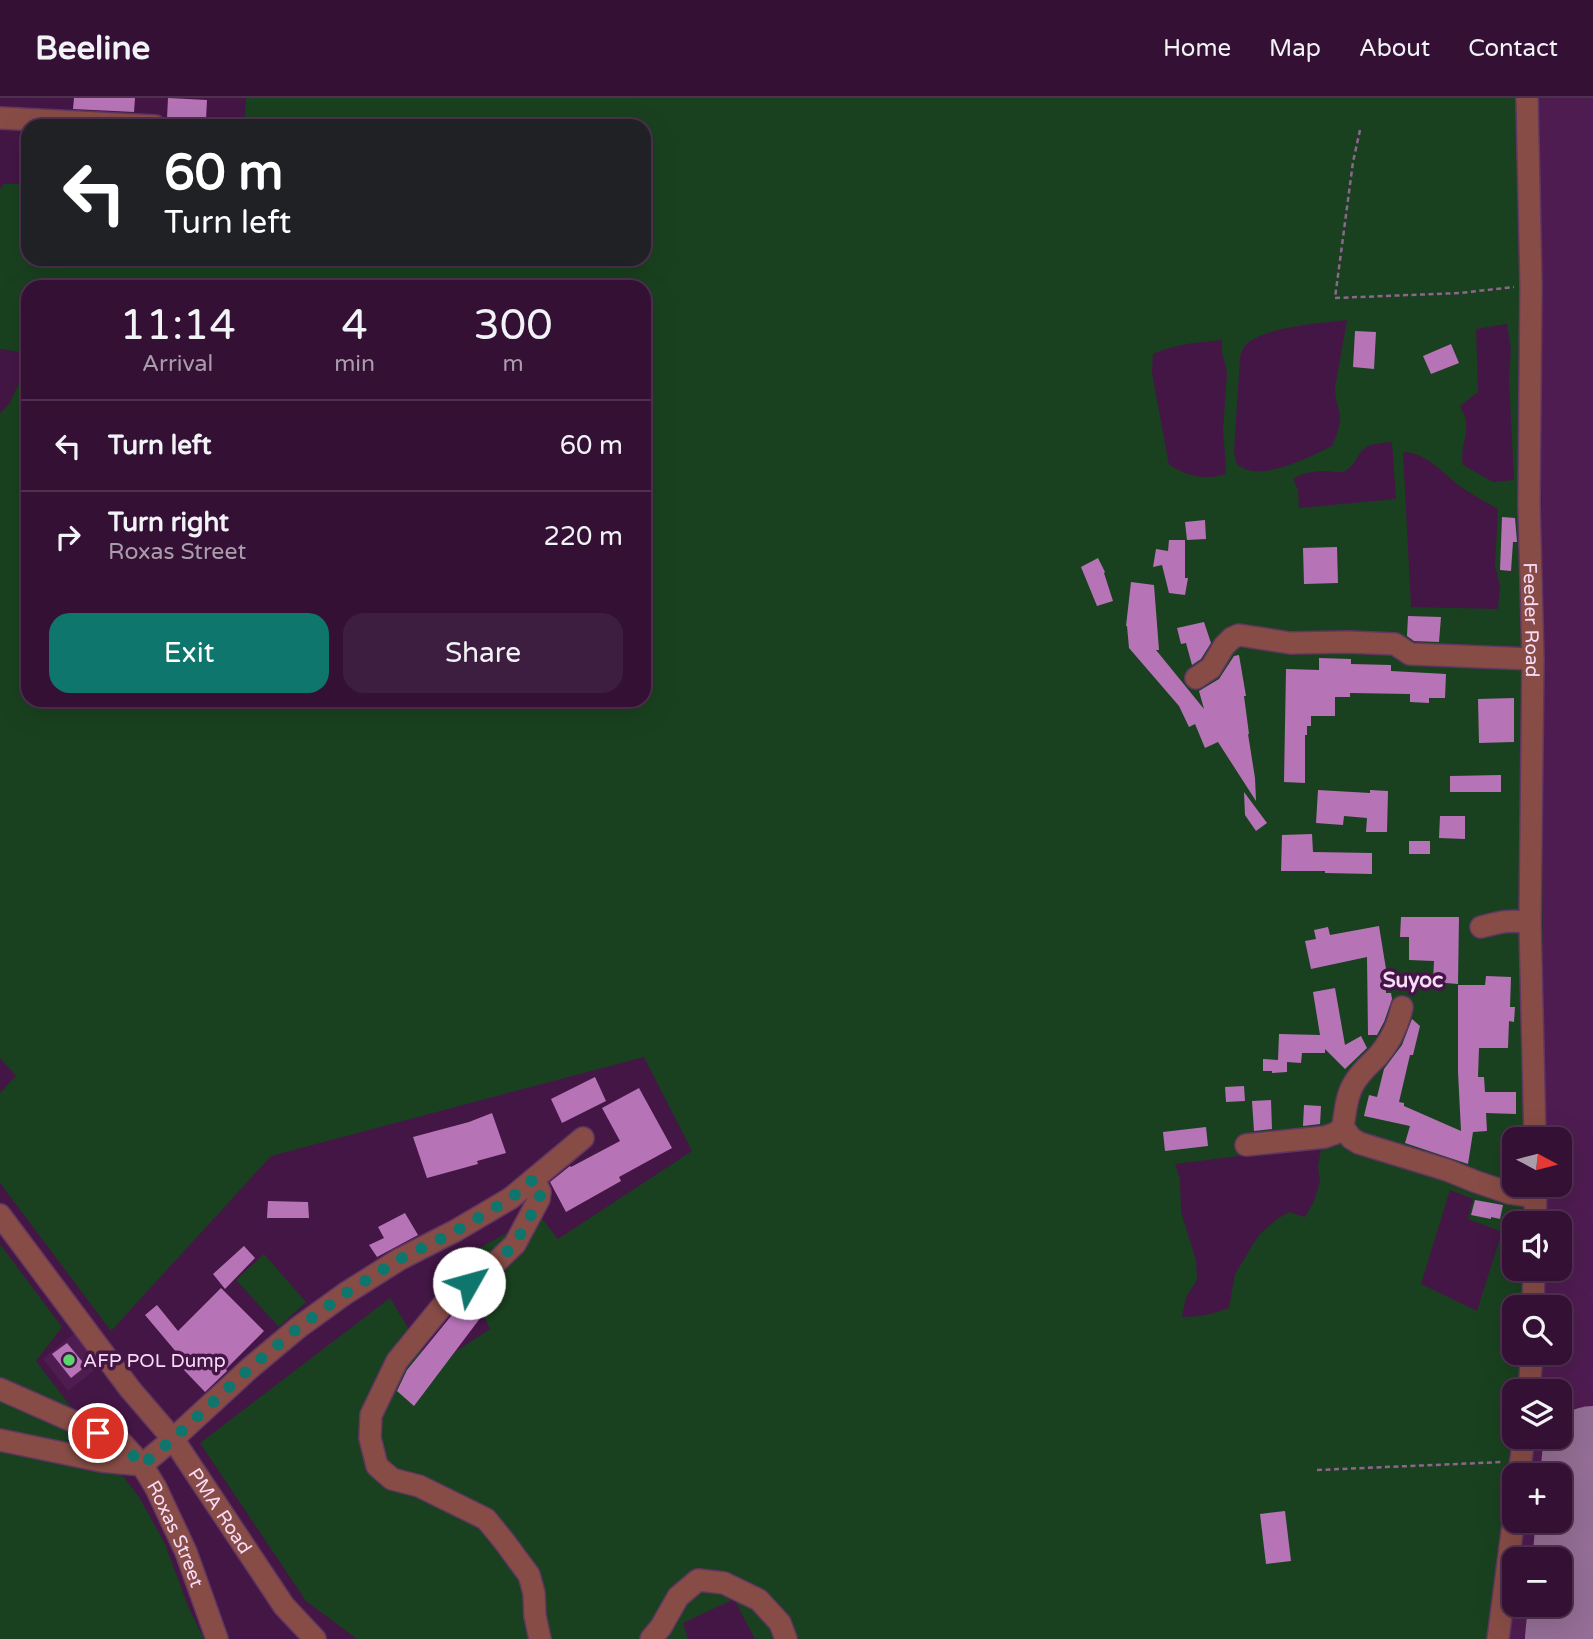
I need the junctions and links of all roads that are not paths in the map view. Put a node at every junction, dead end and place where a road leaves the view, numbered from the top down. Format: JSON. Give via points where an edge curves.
{"nodes":[{"id":1,"x":1527,"y":98,"type":"edge"},
{"id":2,"x":0,"y":117,"type":"edge"},
{"id":3,"x":34,"y":119,"type":"edge"},
{"id":4,"x":1533,"y":659,"type":"junction"},
{"id":5,"x":1196,"y":678,"type":"dead end"},
{"id":6,"x":1530,"y":923,"type":"junction"},
{"id":7,"x":1481,"y":927,"type":"dead end"},
{"id":8,"x":1402,"y":1007,"type":"dead end"},
{"id":9,"x":1535,"y":1127,"type":"edge"},
{"id":10,"x":1343,"y":1128,"type":"junction"},
{"id":11,"x":583,"y":1138,"type":"dead end"},
{"id":12,"x":1246,"y":1145,"type":"dead end"},
{"id":13,"x":534,"y":1179,"type":"junction"},
{"id":14,"x":1502,"y":1191,"type":"edge"},
{"id":15,"x":0,"y":1215,"type":"edge"},
{"id":16,"x":0,"y":1390,"type":"edge"},
{"id":17,"x":173,"y":1439,"type":"junction"},
{"id":18,"x":0,"y":1440,"type":"edge"},
{"id":19,"x":142,"y":1465,"type":"junction"},
{"id":20,"x":1512,"y":1533,"type":"edge"},
{"id":21,"x":217,"y":1639,"type":"edge"},
{"id":22,"x":315,"y":1639,"type":"edge"},
{"id":23,"x":540,"y":1639,"type":"edge"},
{"id":24,"x":651,"y":1639,"type":"edge"},
{"id":25,"x":786,"y":1639,"type":"edge"},
{"id":26,"x":1498,"y":1639,"type":"edge"}],
"edges":[{"from":1,"to":4,"type":"street","name":"Feeder Road"},
{"from":2,"to":3,"type":"street"},
{"from":4,"to":5,"type":"street","via":[[1410,654],[1395,645],[1290,643],[1240,635],[1231,638],[1211,668]]},
{"from":4,"to":6,"type":"street","name":"Feeder Road"},
{"from":6,"to":7,"type":"street","via":[[1503,921]]},
{"from":6,"to":9,"type":"street","name":"Feeder Road"},
{"from":8,"to":10,"type":"street","via":[[1393,1036],[1352,1086]]},
{"from":10,"to":12,"type":"street","via":[[1325,1137]]},
{"from":10,"to":14,"type":"street","via":[[1359,1143]]},
{"from":11,"to":13,"type":"street"},
{"from":13,"to":17,"type":"street","via":[[511,1198],[346,1293],[250,1368]]},
{"from":13,"to":23,"type":"street","via":[[540,1199],[515,1244],[447,1300],[397,1361],[371,1415],[370,1438],[377,1466],[392,1479],[419,1486],[486,1519],[529,1575]]},
{"from":15,"to":17,"type":"street","name":"PMA Road"},
{"from":16,"to":19,"type":"street","name":"Roxas Street","via":[[122,1443]]},
{"from":17,"to":19,"type":"street"},
{"from":17,"to":22,"type":"street","name":"PMA Road","via":[[284,1606]]},
{"from":18,"to":19,"type":"street"},
{"from":19,"to":21,"type":"street","name":"Roxas Street","via":[[186,1552]]},
{"from":20,"to":26,"type":"street"},
{"from":24,"to":25,"type":"street","via":[[678,1597],[698,1580],[724,1583],[759,1600],[780,1623]]}]}
